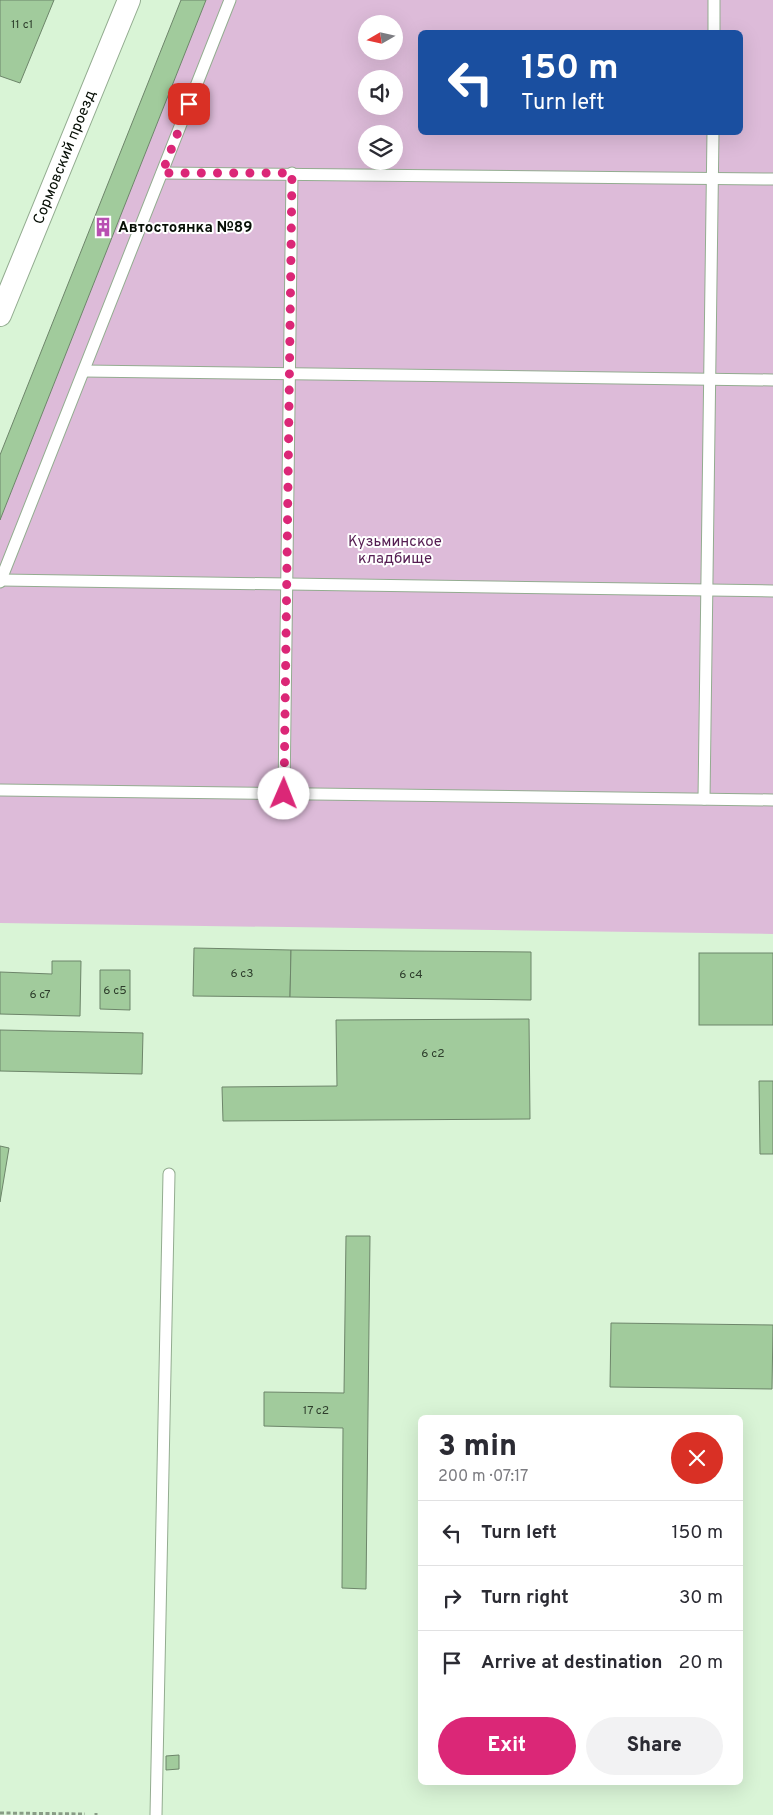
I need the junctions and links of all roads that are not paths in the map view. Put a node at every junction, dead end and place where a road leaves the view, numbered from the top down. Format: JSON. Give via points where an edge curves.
{"nodes":[{"id":1,"x":129,"y":0,"type":"edge"},
{"id":2,"x":230,"y":0,"type":"edge"},
{"id":3,"x":714,"y":0,"type":"edge"},
{"id":4,"x":714,"y":30,"type":"edge"},
{"id":5,"x":713,"y":135,"type":"edge"},
{"id":6,"x":162,"y":173,"type":"junction"},
{"id":7,"x":292,"y":173,"type":"junction"},
{"id":8,"x":712,"y":178,"type":"junction"},
{"id":9,"x":773,"y":179,"type":"edge"},
{"id":10,"x":6,"y":281,"type":"edge"},
{"id":11,"x":0,"y":315,"type":"edge"},
{"id":12,"x":84,"y":371,"type":"junction"},
{"id":13,"x":290,"y":373,"type":"junction"},
{"id":14,"x":710,"y":379,"type":"junction"},
{"id":15,"x":773,"y":380,"type":"edge"},
{"id":16,"x":0,"y":581,"type":"edge"},
{"id":17,"x":287,"y":584,"type":"junction"},
{"id":18,"x":707,"y":590,"type":"junction"},
{"id":19,"x":773,"y":591,"type":"edge"},
{"id":20,"x":0,"y":790,"type":"edge"},
{"id":21,"x":284,"y":794,"type":"junction"},
{"id":22,"x":704,"y":799,"type":"junction"},
{"id":23,"x":773,"y":800,"type":"edge"},
{"id":24,"x":169,"y":1174,"type":"dead end"},
{"id":25,"x":156,"y":1815,"type":"edge"}],
"edges":[{"from":1,"to":10,"type":"street","name":"Сормовский проезд"},
{"from":2,"to":6,"type":"lane"},
{"from":3,"to":4,"type":"lane"},
{"from":5,"to":8,"type":"lane"},
{"from":6,"to":7,"type":"lane"},
{"from":6,"to":12,"type":"lane"},
{"from":7,"to":8,"type":"lane"},
{"from":7,"to":13,"type":"lane"},
{"from":8,"to":9,"type":"lane"},
{"from":8,"to":14,"type":"lane"},
{"from":10,"to":11,"type":"street","name":"Сормовский проезд"},
{"from":12,"to":13,"type":"lane"},
{"from":12,"to":16,"type":"lane"},
{"from":13,"to":14,"type":"lane"},
{"from":13,"to":17,"type":"lane"},
{"from":14,"to":15,"type":"lane"},
{"from":14,"to":18,"type":"lane"},
{"from":16,"to":17,"type":"lane"},
{"from":17,"to":18,"type":"lane"},
{"from":17,"to":21,"type":"lane"},
{"from":18,"to":19,"type":"lane"},
{"from":18,"to":22,"type":"lane"},
{"from":20,"to":21,"type":"lane"},
{"from":21,"to":22,"type":"lane"},
{"from":22,"to":23,"type":"lane"},
{"from":24,"to":25,"type":"lane"}]}
